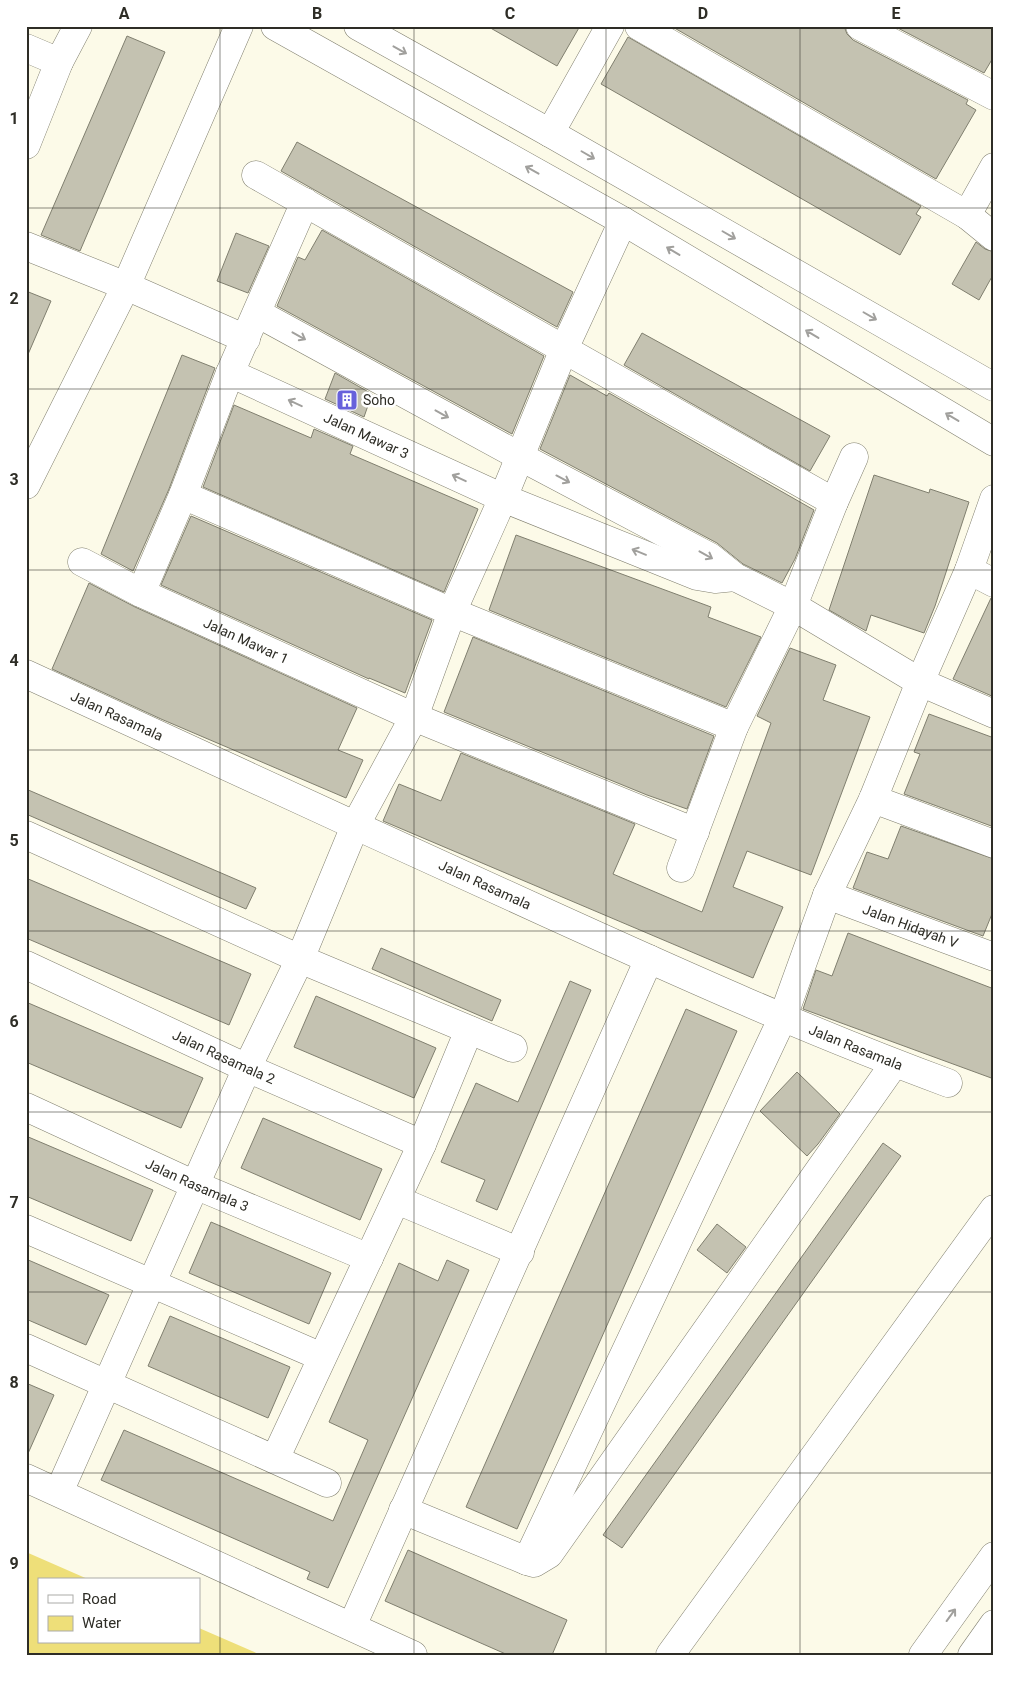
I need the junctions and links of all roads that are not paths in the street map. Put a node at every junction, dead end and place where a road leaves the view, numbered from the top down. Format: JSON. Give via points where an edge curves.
{"nodes":[{"id":1,"x":78,"y":26,"type":"edge"},
{"id":2,"x":239,"y":26,"type":"edge"},
{"id":3,"x":275,"y":26,"type":"edge"},
{"id":4,"x":358,"y":26,"type":"edge"},
{"id":5,"x":610,"y":26,"type":"edge"},
{"id":6,"x":639,"y":26,"type":"edge"},
{"id":7,"x":860,"y":26,"type":"edge"},
{"id":8,"x":26,"y":48,"type":"edge"},
{"id":9,"x":60,"y":62,"type":"junction"},
{"id":10,"x":994,"y":96,"type":"edge"},
{"id":11,"x":550,"y":133,"type":"junction"},
{"id":12,"x":26,"y":145,"type":"edge"},
{"id":13,"x":994,"y":167,"type":"edge"},
{"id":14,"x":256,"y":175,"type":"dead end"},
{"id":15,"x":305,"y":202,"type":"junction"},
{"id":16,"x":967,"y":215,"type":"junction"},
{"id":17,"x":623,"y":221,"type":"junction"},
{"id":18,"x":994,"y":236,"type":"edge"},
{"id":19,"x":26,"y":246,"type":"edge"},
{"id":20,"x":126,"y":286,"type":"junction"},
{"id":21,"x":257,"y":313,"type":"junction"},
{"id":22,"x":246,"y":339,"type":"junction"},
{"id":23,"x":564,"y":350,"type":"junction"},
{"id":24,"x":230,"y":373,"type":"junction"},
{"id":25,"x":994,"y":387,"type":"edge"},
{"id":26,"x":994,"y":442,"type":"edge"},
{"id":27,"x":520,"y":456,"type":"junction"},
{"id":28,"x":854,"y":457,"type":"dead end"},
{"id":29,"x":26,"y":485,"type":"edge"},
{"id":30,"x":183,"y":495,"type":"junction"},
{"id":31,"x":503,"y":498,"type":"junction"},
{"id":32,"x":994,"y":499,"type":"edge"},
{"id":33,"x":834,"y":502,"type":"junction"},
{"id":34,"x":82,"y":562,"type":"dead end"},
{"id":35,"x":968,"y":570,"type":"junction"},
{"id":36,"x":735,"y":577,"type":"junction"},
{"id":37,"x":994,"y":583,"type":"edge"},
{"id":38,"x":141,"y":593,"type":"junction"},
{"id":39,"x":793,"y":606,"type":"junction"},
{"id":40,"x":452,"y":612,"type":"junction"},
{"id":41,"x":26,"y":674,"type":"edge"},
{"id":42,"x":920,"y":682,"type":"junction"},
{"id":43,"x":994,"y":714,"type":"edge"},
{"id":44,"x":414,"y":717,"type":"junction"},
{"id":45,"x":734,"y":727,"type":"junction"},
{"id":46,"x":873,"y":799,"type":"junction"},
{"id":47,"x":355,"y":826,"type":"junction"},
{"id":48,"x":695,"y":832,"type":"junction"},
{"id":49,"x":26,"y":835,"type":"edge"},
{"id":50,"x":994,"y":844,"type":"edge"},
{"id":51,"x":681,"y":868,"type":"dead end"},
{"id":52,"x":827,"y":895,"type":"junction"},
{"id":53,"x":990,"y":948,"type":"edge"},
{"id":54,"x":300,"y":959,"type":"junction"},
{"id":55,"x":649,"y":959,"type":"junction"},
{"id":56,"x":26,"y":965,"type":"edge"},
{"id":57,"x":783,"y":1017,"type":"junction"},
{"id":58,"x":469,"y":1030,"type":"junction"},
{"id":59,"x":513,"y":1048,"type":"dead end"},
{"id":60,"x":894,"y":1064,"type":"junction"},
{"id":61,"x":247,"y":1068,"type":"junction"},
{"id":62,"x":948,"y":1084,"type":"dead end"},
{"id":63,"x":26,"y":1107,"type":"edge"},
{"id":64,"x":422,"y":1144,"type":"junction"},
{"id":65,"x":195,"y":1185,"type":"junction"},
{"id":66,"x":396,"y":1200,"type":"junction"},
{"id":67,"x":994,"y":1209,"type":"edge"},
{"id":68,"x":26,"y":1229,"type":"edge"},
{"id":69,"x":520,"y":1252,"type":"junction"},
{"id":70,"x":369,"y":1258,"type":"junction"},
{"id":71,"x":151,"y":1283,"type":"junction"},
{"id":72,"x":26,"y":1348,"type":"edge"},
{"id":73,"x":322,"y":1357,"type":"junction"},
{"id":74,"x":108,"y":1384,"type":"junction"},
{"id":75,"x":275,"y":1459,"type":"junction"},
{"id":76,"x":26,"y":1478,"type":"edge"},
{"id":77,"x":327,"y":1483,"type":"dead end"},
{"id":78,"x":59,"y":1492,"type":"junction"},
{"id":79,"x":403,"y":1510,"type":"junction"},
{"id":80,"x":994,"y":1556,"type":"edge"},
{"id":81,"x":527,"y":1561,"type":"junction"},
{"id":82,"x":994,"y":1624,"type":"edge"},
{"id":83,"x":352,"y":1626,"type":"junction"},
{"id":84,"x":414,"y":1655,"type":"edge"},
{"id":85,"x":670,"y":1655,"type":"edge"},
{"id":86,"x":923,"y":1655,"type":"edge"},
{"id":87,"x":972,"y":1655,"type":"edge"}],
"edges":[{"from":1,"to":9,"type":"street"},
{"from":2,"to":20,"type":"street"},
{"from":17,"to":3,"type":"street","one_way":true},
{"from":4,"to":11,"type":"street","one_way":true},
{"from":5,"to":11,"type":"street"},
{"from":6,"to":16,"type":"street"},
{"from":7,"to":10,"type":"street"},
{"from":8,"to":9,"type":"street"},
{"from":9,"to":12,"type":"street"},
{"from":11,"to":25,"type":"street","one_way":true},
{"from":13,"to":16,"type":"street"},
{"from":14,"to":15,"type":"street"},
{"from":15,"to":21,"type":"street"},
{"from":15,"to":23,"type":"street"},
{"from":16,"to":18,"type":"street"},
{"from":17,"to":23,"type":"street"},
{"from":26,"to":17,"type":"street","one_way":true},
{"from":19,"to":20,"type":"street"},
{"from":20,"to":22,"type":"street"},
{"from":20,"to":29,"type":"street"},
{"from":21,"to":22,"type":"street"},
{"from":21,"to":27,"type":"street","one_way":true},
{"from":22,"to":24,"type":"street"},
{"from":23,"to":27,"type":"street"},
{"from":23,"to":33,"type":"street"},
{"from":24,"to":30,"type":"street"},
{"from":31,"to":24,"type":"street","name":"Jalan Mawar 3","one_way":true},
{"from":27,"to":31,"type":"street"},
{"from":27,"to":36,"type":"street","one_way":true,"via":[[710,557]]},
{"from":28,"to":33,"type":"street"},
{"from":30,"to":38,"type":"street"},
{"from":30,"to":40,"type":"street"},
{"from":36,"to":31,"type":"street","name":"Jalan Mawar 3","one_way":true,"via":[[715,579],[697,576]]},
{"from":31,"to":40,"type":"street"},
{"from":32,"to":35,"type":"street"},
{"from":33,"to":39,"type":"street"},
{"from":34,"to":38,"type":"street","name":"Jalan Mawar 1"},
{"from":35,"to":37,"type":"street"},
{"from":35,"to":42,"type":"street"},
{"from":36,"to":39,"type":"street"},
{"from":38,"to":44,"type":"street","name":"Jalan Mawar 1"},
{"from":39,"to":42,"type":"street"},
{"from":39,"to":45,"type":"street"},
{"from":40,"to":44,"type":"street"},
{"from":40,"to":45,"type":"street"},
{"from":41,"to":47,"type":"street","name":"Jalan Rasamala"},
{"from":42,"to":43,"type":"street"},
{"from":42,"to":46,"type":"street"},
{"from":44,"to":47,"type":"street"},
{"from":44,"to":48,"type":"street","name":"Jalan Mawar 1"},
{"from":45,"to":48,"type":"street"},
{"from":46,"to":50,"type":"street"},
{"from":46,"to":52,"type":"street"},
{"from":47,"to":54,"type":"street"},
{"from":47,"to":55,"type":"street","name":"Jalan Rasamala"},
{"from":48,"to":51,"type":"street"},
{"from":49,"to":54,"type":"street"},
{"from":52,"to":53,"type":"street","name":"Jalan Hidayah V"},
{"from":52,"to":57,"type":"street"},
{"from":54,"to":58,"type":"street"},
{"from":54,"to":61,"type":"street"},
{"from":55,"to":57,"type":"street","name":"Jalan Rasamala"},
{"from":55,"to":69,"type":"street"},
{"from":56,"to":61,"type":"street","name":"Jalan Rasamala 2"},
{"from":57,"to":60,"type":"street","name":"Jalan Rasamala"},
{"from":57,"to":81,"type":"street"},
{"from":58,"to":59,"type":"street"},
{"from":58,"to":64,"type":"street"},
{"from":60,"to":62,"type":"street","name":"Jalan Rasamala"},
{"from":60,"to":81,"type":"street","via":[[549,1554],[534,1563]]},
{"from":61,"to":64,"type":"street","name":"Jalan Rasamala 2"},
{"from":61,"to":65,"type":"street"},
{"from":63,"to":65,"type":"street","name":"Jalan Rasamala 3"},
{"from":64,"to":66,"type":"street"},
{"from":65,"to":70,"type":"street","name":"Jalan Rasamala 3"},
{"from":65,"to":71,"type":"street"},
{"from":66,"to":69,"type":"street"},
{"from":66,"to":70,"type":"street"},
{"from":67,"to":85,"type":"street"},
{"from":68,"to":71,"type":"street"},
{"from":69,"to":79,"type":"street"},
{"from":70,"to":73,"type":"street"},
{"from":71,"to":73,"type":"street"},
{"from":71,"to":74,"type":"street"},
{"from":72,"to":74,"type":"street"},
{"from":73,"to":75,"type":"street"},
{"from":74,"to":75,"type":"street"},
{"from":74,"to":78,"type":"street"},
{"from":75,"to":77,"type":"street"},
{"from":76,"to":78,"type":"street"},
{"from":78,"to":83,"type":"street"},
{"from":79,"to":81,"type":"street"},
{"from":79,"to":83,"type":"street"},
{"from":86,"to":80,"type":"street","one_way":true},
{"from":82,"to":87,"type":"street"},
{"from":83,"to":84,"type":"street"}]}
